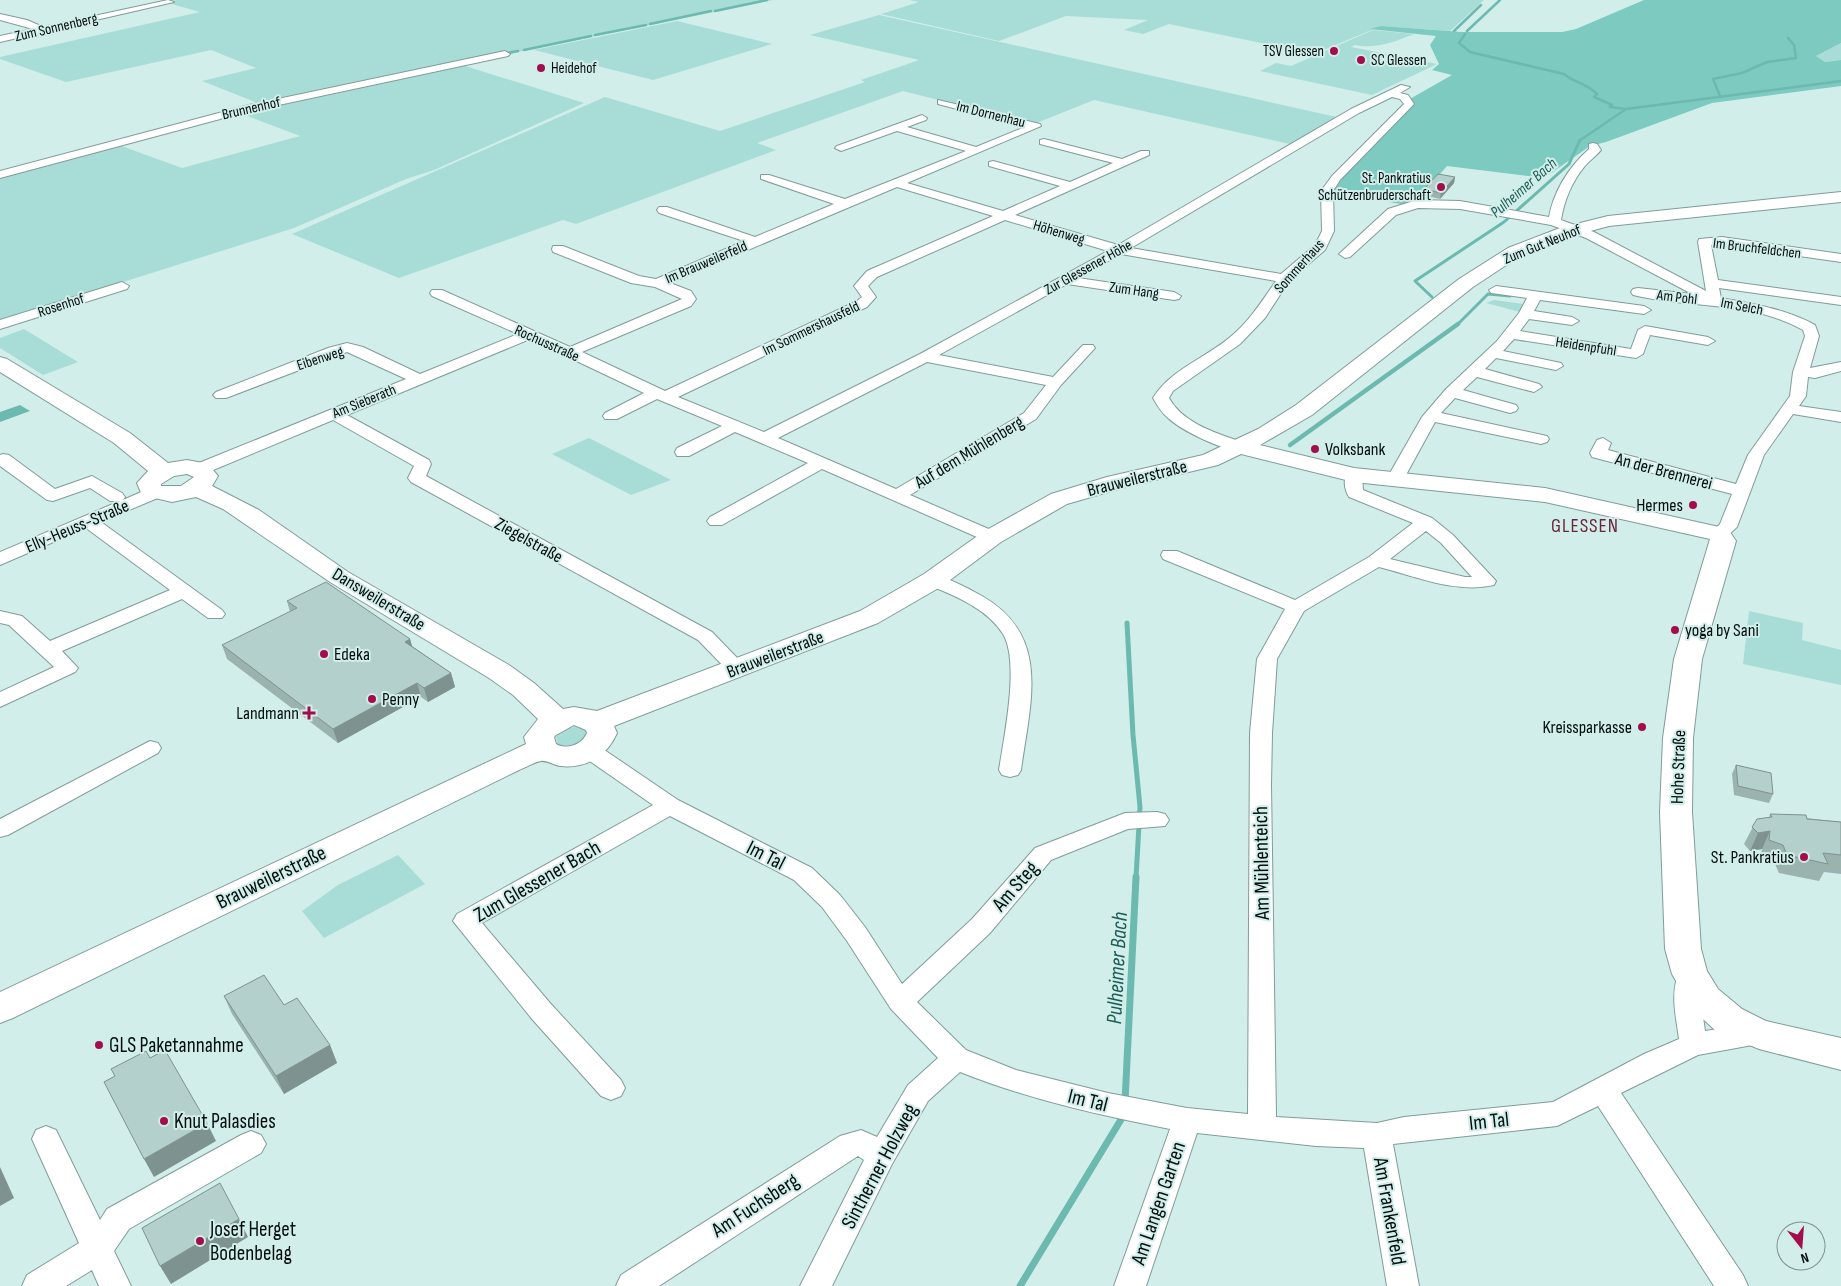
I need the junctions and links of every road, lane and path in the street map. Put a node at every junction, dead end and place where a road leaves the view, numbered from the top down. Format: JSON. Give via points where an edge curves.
{"nodes":[{"id":1,"x":120,"y":1,"type":"dead end"},
{"id":2,"x":170,"y":2,"type":"dead end"},
{"id":3,"x":144,"y":7,"type":"junction"},
{"id":4,"x":0,"y":17,"type":"edge"},
{"id":5,"x":42,"y":30,"type":"junction"},
{"id":6,"x":0,"y":39,"type":"edge"},
{"id":7,"x":505,"y":54,"type":"dead end"},
{"id":8,"x":1405,"y":87,"type":"dead end"},
{"id":9,"x":1390,"y":93,"type":"junction"},
{"id":10,"x":942,"y":102,"type":"dead end"},
{"id":11,"x":922,"y":118,"type":"dead end"},
{"id":12,"x":895,"y":127,"type":"junction"},
{"id":13,"x":1044,"y":142,"type":"dead end"},
{"id":14,"x":1593,"y":146,"type":"dead end"},
{"id":15,"x":841,"y":148,"type":"dead end"},
{"id":16,"x":976,"y":150,"type":"junction"},
{"id":17,"x":1145,"y":153,"type":"dead end"},
{"id":18,"x":1121,"y":162,"type":"junction"},
{"id":19,"x":993,"y":164,"type":"dead end"},
{"id":20,"x":0,"y":175,"type":"edge"},
{"id":21,"x":765,"y":177,"type":"dead end"},
{"id":22,"x":896,"y":183,"type":"junction"},
{"id":23,"x":1069,"y":185,"type":"junction"},
{"id":24,"x":1841,"y":197,"type":"edge"},
{"id":25,"x":847,"y":204,"type":"junction"},
{"id":26,"x":663,"y":210,"type":"dead end"},
{"id":27,"x":1003,"y":215,"type":"junction"},
{"id":28,"x":1564,"y":226,"type":"junction"},
{"id":29,"x":755,"y":241,"type":"junction"},
{"id":30,"x":558,"y":249,"type":"dead end"},
{"id":31,"x":1119,"y":250,"type":"junction"},
{"id":32,"x":1345,"y":254,"type":"dead end"},
{"id":33,"x":1841,"y":258,"type":"edge"},
{"id":34,"x":1284,"y":278,"type":"junction"},
{"id":35,"x":1064,"y":280,"type":"junction"},
{"id":36,"x":658,"y":283,"type":"junction"},
{"id":37,"x":1713,"y":283,"type":"junction"},
{"id":38,"x":122,"y":286,"type":"dead end"},
{"id":39,"x":1496,"y":290,"type":"dead end"},
{"id":40,"x":1638,"y":292,"type":"dead end"},
{"id":41,"x":438,"y":293,"type":"dead end"},
{"id":42,"x":1174,"y":296,"type":"dead end"},
{"id":43,"x":1535,"y":296,"type":"junction"},
{"id":44,"x":1841,"y":301,"type":"edge"},
{"id":45,"x":1721,"y":302,"type":"junction"},
{"id":46,"x":1527,"y":314,"type":"junction"},
{"id":47,"x":1572,"y":321,"type":"dead end"},
{"id":48,"x":0,"y":325,"type":"edge"},
{"id":49,"x":1645,"y":330,"type":"junction"},
{"id":50,"x":1511,"y":334,"type":"junction"},
{"id":51,"x":528,"y":335,"type":"junction"},
{"id":52,"x":1708,"y":341,"type":"dead end"},
{"id":53,"x":1088,"y":348,"type":"dead end"},
{"id":54,"x":570,"y":352,"type":"junction"},
{"id":55,"x":1492,"y":353,"type":"junction"},
{"id":56,"x":925,"y":357,"type":"junction"},
{"id":57,"x":0,"y":362,"type":"edge"},
{"id":58,"x":1556,"y":366,"type":"dead end"},
{"id":59,"x":1841,"y":366,"type":"edge"},
{"id":60,"x":1473,"y":371,"type":"junction"},
{"id":61,"x":1801,"y":372,"type":"junction"},
{"id":62,"x":418,"y":379,"type":"junction"},
{"id":63,"x":1056,"y":382,"type":"junction"},
{"id":64,"x":1534,"y":387,"type":"dead end"},
{"id":65,"x":1451,"y":392,"type":"junction"},
{"id":66,"x":221,"y":395,"type":"dead end"},
{"id":67,"x":660,"y":395,"type":"junction"},
{"id":68,"x":1510,"y":408,"type":"dead end"},
{"id":69,"x":1791,"y":409,"type":"junction"},
{"id":70,"x":334,"y":414,"type":"junction"},
{"id":71,"x":611,"y":416,"type":"dead end"},
{"id":72,"x":1431,"y":416,"type":"junction"},
{"id":73,"x":1841,"y":417,"type":"edge"},
{"id":74,"x":734,"y":426,"type":"junction"},
{"id":75,"x":765,"y":438,"type":"junction"},
{"id":76,"x":1541,"y":439,"type":"dead end"},
{"id":77,"x":1603,"y":443,"type":"dead end"},
{"id":78,"x":1241,"y":447,"type":"junction"},
{"id":79,"x":683,"y":452,"type":"dead end"},
{"id":80,"x":1,"y":459,"type":"edge"},
{"id":81,"x":820,"y":463,"type":"junction"},
{"id":82,"x":164,"y":472,"type":"junction"},
{"id":83,"x":1354,"y":475,"type":"junction"},
{"id":84,"x":198,"y":479,"type":"junction"},
{"id":85,"x":1395,"y":480,"type":"junction"},
{"id":86,"x":1741,"y":491,"type":"junction"},
{"id":87,"x":154,"y":493,"type":"junction"},
{"id":88,"x":898,"y":496,"type":"junction"},
{"id":89,"x":116,"y":497,"type":"dead end"},
{"id":90,"x":716,"y":521,"type":"dead end"},
{"id":91,"x":89,"y":522,"type":"junction"},
{"id":92,"x":1426,"y":522,"type":"junction"},
{"id":93,"x":1719,"y":534,"type":"junction"},
{"id":94,"x":992,"y":537,"type":"junction"},
{"id":95,"x":1170,"y":555,"type":"dead end"},
{"id":96,"x":0,"y":558,"type":"edge"},
{"id":97,"x":1376,"y":561,"type":"junction"},
{"id":98,"x":933,"y":580,"type":"junction"},
{"id":99,"x":183,"y":591,"type":"junction"},
{"id":100,"x":1296,"y":607,"type":"junction"},
{"id":101,"x":215,"y":614,"type":"dead end"},
{"id":102,"x":0,"y":617,"type":"edge"},
{"id":103,"x":50,"y":649,"type":"junction"},
{"id":104,"x":737,"y":669,"type":"junction"},
{"id":105,"x":0,"y":700,"type":"edge"},
{"id":106,"x":549,"y":735,"type":"junction"},
{"id":107,"x":593,"y":736,"type":"junction"},
{"id":108,"x":150,"y":748,"type":"dead end"},
{"id":109,"x":1010,"y":770,"type":"dead end"},
{"id":110,"x":670,"y":806,"type":"junction"},
{"id":111,"x":1158,"y":820,"type":"dead end"},
{"id":112,"x":0,"y":829,"type":"edge"},
{"id":113,"x":1690,"y":974,"type":"junction"},
{"id":114,"x":900,"y":1002,"type":"junction"},
{"id":115,"x":0,"y":1008,"type":"edge"},
{"id":116,"x":1759,"y":1034,"type":"junction"},
{"id":117,"x":1693,"y":1045,"type":"junction"},
{"id":118,"x":1841,"y":1054,"type":"edge"},
{"id":119,"x":956,"y":1058,"type":"junction"},
{"id":120,"x":611,"y":1088,"type":"dead end"},
{"id":121,"x":1602,"y":1090,"type":"junction"},
{"id":122,"x":1187,"y":1120,"type":"junction"},
{"id":123,"x":1262,"y":1128,"type":"junction"},
{"id":124,"x":1377,"y":1136,"type":"junction"},
{"id":125,"x":46,"y":1138,"type":"dead end"},
{"id":126,"x":251,"y":1144,"type":"dead end"},
{"id":127,"x":882,"y":1155,"type":"junction"},
{"id":128,"x":98,"y":1249,"type":"junction"},
{"id":129,"x":38,"y":1286,"type":"edge"},
{"id":130,"x":115,"y":1286,"type":"edge"},
{"id":131,"x":632,"y":1286,"type":"edge"},
{"id":132,"x":816,"y":1286,"type":"edge"},
{"id":133,"x":1130,"y":1286,"type":"edge"},
{"id":134,"x":1403,"y":1286,"type":"edge"},
{"id":135,"x":1732,"y":1286,"type":"edge"}],
"edges":[{"from":1,"to":3,"type":"street"},
{"from":2,"to":3,"type":"street","name":"Zum Sonnenberg"},
{"from":3,"to":5,"type":"street","name":"Zum Sonnenberg"},
{"from":4,"to":5,"type":"street"},
{"from":5,"to":6,"type":"street","name":"Zum Sonnenberg"},
{"from":7,"to":20,"type":"street","name":"Brunnenhof","via":[[249,108]]},
{"from":8,"to":9,"type":"street","name":"Zur Glessener Höhe"},
{"from":9,"to":31,"type":"street","name":"Zur Glessener Höhe"},
{"from":9,"to":34,"type":"street","name":"Sommerhaus","via":[[1408,100],[1407,108],[1336,178],[1327,191],[1328,231],[1320,247]]},
{"from":10,"to":16,"type":"street","name":"Im Dornenhau","via":[[1036,126]]},
{"from":11,"to":12,"type":"street"},
{"from":12,"to":15,"type":"street"},
{"from":12,"to":16,"type":"street"},
{"from":13,"to":18,"type":"street"},
{"from":14,"to":28,"type":"street","via":[[1595,150],[1583,159],[1567,184]]},
{"from":16,"to":22,"type":"street","name":"Im Dornenhau"},
{"from":17,"to":18,"type":"street","name":"Im Sommershausfeld"},
{"from":18,"to":23,"type":"street","name":"Im Sommershausfeld"},
{"from":19,"to":23,"type":"street"},
{"from":21,"to":25,"type":"street"},
{"from":22,"to":25,"type":"street","name":"Im Brauweilerfeld"},
{"from":22,"to":27,"type":"street","name":"Höhenweg"},
{"from":23,"to":27,"type":"street","name":"Im Sommershausfeld"},
{"from":24,"to":28,"type":"main road","name":"Zum Gut Neuhof"},
{"from":25,"to":29,"type":"street","name":"Im Brauweilerfeld"},
{"from":26,"to":29,"type":"street","name":"Im Brauweilerfeld"},
{"from":27,"to":31,"type":"street","name":"Höhenweg"},
{"from":27,"to":67,"type":"street","name":"Im Sommershausfeld","via":[[872,274],[861,286],[868,297],[862,304]]},
{"from":28,"to":32,"type":"street","name":"Im Selch","via":[[1440,203],[1412,206],[1392,212]]},
{"from":28,"to":45,"type":"street","name":"Im Selch","via":[[1590,235]]},
{"from":28,"to":78,"type":"main road","name":"Zum Gut Neuhof","via":[[1488,267],[1304,410]]},
{"from":29,"to":36,"type":"street","name":"Im Brauweilerfeld"},
{"from":30,"to":36,"type":"street","name":"Im Brauweilerfeld","via":[[636,280]]},
{"from":31,"to":34,"type":"street","name":"Höhenweg"},
{"from":31,"to":35,"type":"street","name":"Zur Glessener Höhe"},
{"from":33,"to":37,"type":"street","name":"Im Bruchfeldchen","via":[[1704,242]]},
{"from":34,"to":78,"type":"street","name":"Sommerhaus","via":[[1260,315],[1235,342],[1167,388],[1161,398],[1164,406],[1178,418]]},
{"from":35,"to":42,"type":"street","name":"Zum Hang"},
{"from":35,"to":56,"type":"street","name":"Zur Glessener Höhe"},
{"from":36,"to":54,"type":"street","name":"Im Brauweilerfeld","via":[[686,294],[689,299]]},
{"from":37,"to":44,"type":"street"},
{"from":37,"to":45,"type":"street","name":"Im Bruchfeldchen"},
{"from":38,"to":48,"type":"street","name":"Rosenhof"},
{"from":39,"to":43,"type":"street","name":"Heidenpfuhl"},
{"from":40,"to":45,"type":"street","name":"Am Pohl"},
{"from":41,"to":51,"type":"street","name":"Rochusstraße"},
{"from":43,"to":46,"type":"street"},
{"from":43,"to":49,"type":"street","name":"Heidenpfuhl","via":[[1646,311]]},
{"from":45,"to":61,"type":"street","name":"Im Selch","via":[[1773,312],[1810,328],[1812,336]]},
{"from":46,"to":47,"type":"street","name":"Heidenpfuhl"},
{"from":46,"to":50,"type":"street"},
{"from":49,"to":50,"type":"street","name":"Heidenpfuhl","via":[[1636,354]]},
{"from":49,"to":52,"type":"street"},
{"from":50,"to":55,"type":"street"},
{"from":51,"to":54,"type":"street","name":"Rochusstraße"},
{"from":51,"to":62,"type":"street","name":"Am Sieberath"},
{"from":53,"to":63,"type":"street","name":"Auf dem Mühlenberg"},
{"from":54,"to":67,"type":"street","name":"Rochusstraße"},
{"from":55,"to":58,"type":"street","name":"Heidenpfuhl"},
{"from":55,"to":60,"type":"street"},
{"from":56,"to":63,"type":"street"},
{"from":56,"to":75,"type":"street","name":"Zur Glessener Höhe"},
{"from":57,"to":82,"type":"main road","via":[[122,438]]},
{"from":59,"to":61,"type":"street","via":[[1815,373]]},
{"from":60,"to":64,"type":"street"},
{"from":60,"to":65,"type":"street"},
{"from":61,"to":69,"type":"street","name":"Im Selch","via":[[1798,396]]},
{"from":62,"to":66,"type":"street","name":"Eibenweg","via":[[358,350],[347,348]]},
{"from":62,"to":70,"type":"street","name":"Am Sieberath"},
{"from":63,"to":88,"type":"street","name":"Auf dem Mühlenberg","via":[[1030,416]]},
{"from":65,"to":68,"type":"street"},
{"from":65,"to":72,"type":"street"},
{"from":67,"to":71,"type":"street"},
{"from":67,"to":74,"type":"street","name":"Rochusstraße"},
{"from":69,"to":73,"type":"street"},
{"from":69,"to":86,"type":"street","via":[[1765,440]]},
{"from":70,"to":84,"type":"street","name":"Am Sieberath"},
{"from":70,"to":104,"type":"street","name":"Ziegelstraße","via":[[423,464],[417,478],[705,636]]},
{"from":72,"to":76,"type":"street"},
{"from":72,"to":85,"type":"street"},
{"from":74,"to":75,"type":"street","name":"Rochusstraße"},
{"from":74,"to":79,"type":"street"},
{"from":75,"to":81,"type":"street","name":"Rochusstraße"},
{"from":77,"to":86,"type":"street","name":"An der Brennerei","via":[[1598,453]]},
{"from":78,"to":83,"type":"main road"},
{"from":78,"to":94,"type":"main road","name":"Brauweilerstraße","via":[[1210,460],[1059,499]]},
{"from":80,"to":89,"type":"street","via":[[53,496],[92,481]]},
{"from":81,"to":88,"type":"street","name":"Rochusstraße"},
{"from":81,"to":90,"type":"street"},
{"from":82,"to":84,"type":"main road","name":"Dansweilerstraße","via":[[180,468]]},
{"from":82,"to":87,"type":"main road","via":[[149,483]]},
{"from":83,"to":85,"type":"main road"},
{"from":83,"to":92,"type":"street","via":[[1352,485],[1355,493]]},
{"from":84,"to":87,"type":"main road","via":[[169,495]]},
{"from":84,"to":106,"type":"main road","name":"Dansweilerstraße","via":[[208,492],[339,577],[487,663],[526,691],[546,708]]},
{"from":85,"to":93,"type":"main road","via":[[1545,495]]},
{"from":86,"to":93,"type":"street","via":[[1728,527]]},
{"from":87,"to":91,"type":"street","name":"Elly-Heuss-Straße"},
{"from":88,"to":94,"type":"street","name":"Rochusstraße"},
{"from":91,"to":96,"type":"street","name":"Elly-Heuss-Straße"},
{"from":91,"to":99,"type":"street"},
{"from":92,"to":97,"type":"street"},
{"from":92,"to":97,"type":"street","via":[[1487,581],[1465,583]]},
{"from":93,"to":113,"type":"main road","name":"Hohe Straße","via":[[1724,541],[1688,660],[1678,738],[1678,861],[1683,949]]},
{"from":94,"to":98,"type":"main road","name":"Brauweilerstraße"},
{"from":95,"to":100,"type":"street"},
{"from":97,"to":100,"type":"street"},
{"from":98,"to":104,"type":"main road","name":"Brauweilerstraße","via":[[869,617]]},
{"from":98,"to":109,"type":"street","via":[[995,614],[1015,637],[1020,681]]},
{"from":99,"to":101,"type":"street"},
{"from":99,"to":103,"type":"street"},
{"from":100,"to":123,"type":"street","name":"Am Mühlenteich","via":[[1267,659],[1261,732]]},
{"from":102,"to":103,"type":"street","via":[[15,620]]},
{"from":103,"to":105,"type":"street","via":[[68,668]]},
{"from":104,"to":107,"type":"main road","name":"Brauweilerstraße"},
{"from":106,"to":107,"type":"main road","name":"Brauweilerstraße","via":[[583,717]]},
{"from":106,"to":107,"type":"main road","name":"Brauweilerstraße","via":[[558,756],[579,754]]},
{"from":106,"to":115,"type":"main road","name":"Brauweilerstraße","via":[[483,775]]},
{"from":107,"to":110,"type":"street","name":"Im Tal"},
{"from":108,"to":112,"type":"street"},
{"from":110,"to":114,"type":"street","name":"Im Tal","via":[[802,874],[831,901]]},
{"from":110,"to":120,"type":"street","name":"Zum Glessener Bach","via":[[466,921]]},
{"from":111,"to":114,"type":"street","name":"Am Steg","via":[[1125,821],[1043,854],[981,926]]},
{"from":113,"to":116,"type":"main road","name":"Hohe Straße","via":[[1716,1010]]},
{"from":113,"to":117,"type":"street","via":[[1687,994]]},
{"from":114,"to":119,"type":"street","name":"Im Tal"},
{"from":116,"to":117,"type":"street","name":"Im Tal"},
{"from":116,"to":118,"type":"main road","name":"Hohe Straße"},
{"from":117,"to":121,"type":"street","name":"Im Tal"},
{"from":119,"to":122,"type":"street","name":"Im Tal","via":[[1013,1081],[1108,1105]]},
{"from":119,"to":127,"type":"street","name":"Sintherner Holzweg","via":[[918,1094]]},
{"from":121,"to":124,"type":"street","name":"Im Tal","via":[[1557,1114],[1404,1129]]},
{"from":121,"to":135,"type":"street"},
{"from":122,"to":123,"type":"street","name":"Im Tal"},
{"from":122,"to":133,"type":"street","name":"Am Langen Garten"},
{"from":123,"to":124,"type":"street","name":"Im Tal"},
{"from":124,"to":134,"type":"street","name":"Am Frankenfeld"},
{"from":125,"to":128,"type":"street"},
{"from":126,"to":128,"type":"street","via":[[118,1219]]},
{"from":127,"to":131,"type":"street","name":"Am Fuchsberg","via":[[861,1143],[850,1145]]},
{"from":127,"to":132,"type":"street","name":"Sintherner Holzweg"},
{"from":128,"to":129,"type":"street"},
{"from":128,"to":130,"type":"street"}]}
